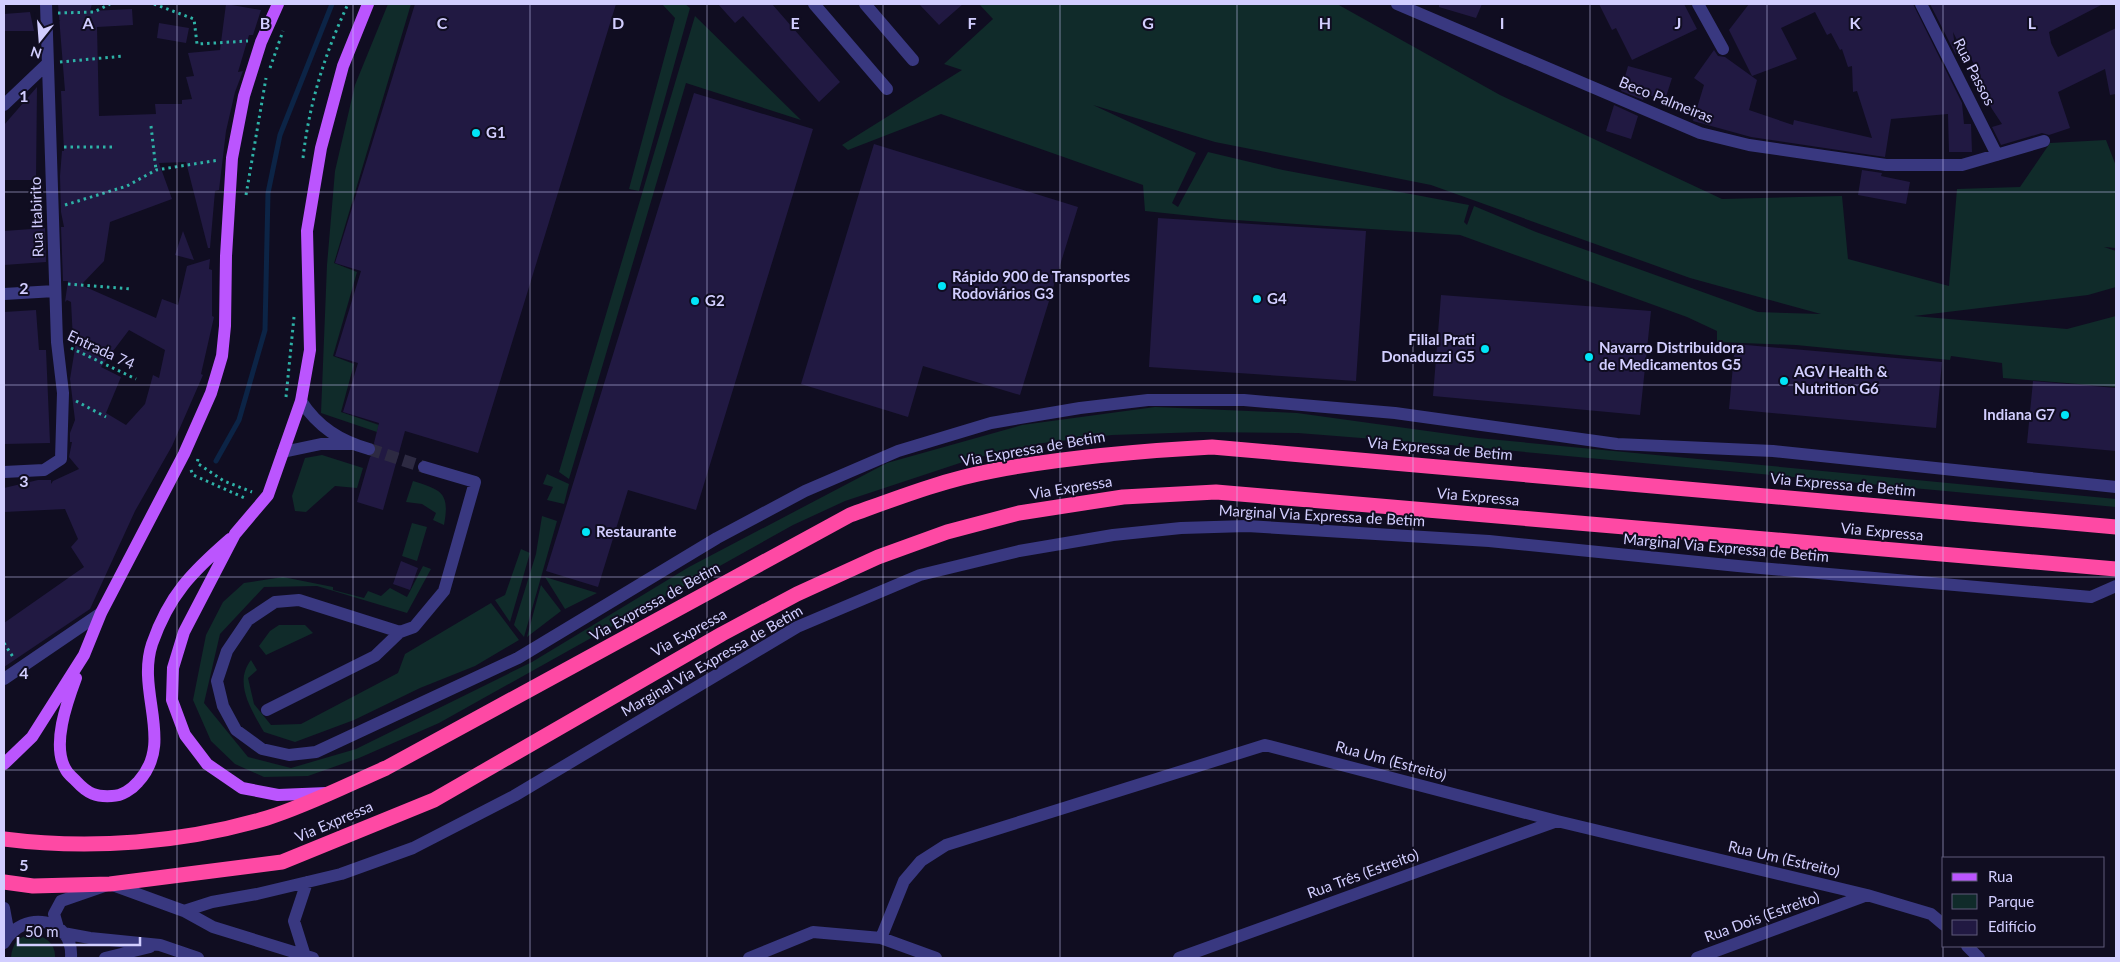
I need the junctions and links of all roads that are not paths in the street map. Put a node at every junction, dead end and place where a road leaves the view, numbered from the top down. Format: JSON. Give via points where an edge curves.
{"nodes":[{"id":1,"x":278,"y":4,"type":"edge"},
{"id":2,"x":368,"y":4,"type":"edge"},
{"id":3,"x":814,"y":4,"type":"edge"},
{"id":4,"x":865,"y":4,"type":"edge"},
{"id":5,"x":1397,"y":4,"type":"edge"},
{"id":6,"x":1698,"y":4,"type":"edge"},
{"id":7,"x":1921,"y":4,"type":"edge"},
{"id":8,"x":46,"y":8,"type":"edge"},
{"id":9,"x":1723,"y":49,"type":"dead end"},
{"id":10,"x":913,"y":60,"type":"dead end"},
{"id":11,"x":48,"y":63,"type":"junction"},
{"id":12,"x":887,"y":89,"type":"dead end"},
{"id":13,"x":4,"y":105,"type":"edge"},
{"id":14,"x":2044,"y":141,"type":"dead end"},
{"id":15,"x":1997,"y":155,"type":"junction"},
{"id":16,"x":55,"y":287,"type":"junction"},
{"id":17,"x":4,"y":294,"type":"edge"},
{"id":18,"x":301,"y":401,"type":"junction"},
{"id":19,"x":352,"y":444,"type":"junction"},
{"id":20,"x":369,"y":449,"type":"tunnel mouth"},
{"id":21,"x":283,"y":452,"type":"junction"},
{"id":22,"x":424,"y":467,"type":"tunnel mouth"},
{"id":23,"x":4,"y":472,"type":"edge"},
{"id":24,"x":2116,"y":487,"type":"edge"},
{"id":25,"x":2116,"y":527,"type":"edge"},
{"id":26,"x":235,"y":534,"type":"junction"},
{"id":27,"x":2116,"y":569,"type":"edge"},
{"id":28,"x":2116,"y":586,"type":"edge"},
{"id":29,"x":101,"y":613,"type":"junction"},
{"id":30,"x":400,"y":632,"type":"junction"},
{"id":31,"x":84,"y":655,"type":"junction"},
{"id":32,"x":4,"y":679,"type":"edge"},
{"id":33,"x":267,"y":710,"type":"dead end"},
{"id":34,"x":4,"y":764,"type":"edge"},
{"id":35,"x":332,"y":792,"type":"junction"},
{"id":36,"x":1557,"y":821,"type":"junction"},
{"id":37,"x":4,"y":839,"type":"edge"},
{"id":38,"x":4,"y":882,"type":"edge"},
{"id":39,"x":306,"y":882,"type":"junction"},
{"id":40,"x":110,"y":884,"type":"junction"},
{"id":41,"x":1867,"y":896,"type":"junction"},
{"id":42,"x":4,"y":908,"type":"edge"},
{"id":43,"x":184,"y":911,"type":"junction"},
{"id":44,"x":1942,"y":923,"type":"edge"},
{"id":45,"x":60,"y":930,"type":"junction"},
{"id":46,"x":880,"y":938,"type":"junction"},
{"id":47,"x":6,"y":939,"type":"edge"},
{"id":48,"x":160,"y":945,"type":"junction"},
{"id":49,"x":1968,"y":947,"type":"edge"},
{"id":50,"x":309,"y":957,"type":"edge"},
{"id":51,"x":71,"y":958,"type":"edge"},
{"id":52,"x":105,"y":958,"type":"edge"},
{"id":53,"x":198,"y":958,"type":"edge"},
{"id":54,"x":749,"y":958,"type":"edge"},
{"id":55,"x":936,"y":958,"type":"edge"},
{"id":56,"x":1179,"y":958,"type":"edge"},
{"id":57,"x":1697,"y":958,"type":"edge"},
{"id":58,"x":1979,"y":958,"type":"edge"}],
"edges":[{"from":1,"to":29,"type":"main road","via":[[261,42],[244,96],[232,158],[222,356],[211,393],[184,454]]},
{"from":2,"to":18,"type":"main road","via":[[343,66],[320,148],[307,231],[310,350]]},
{"from":3,"to":12,"type":"street"},
{"from":4,"to":10,"type":"street"},
{"from":5,"to":15,"type":"street","name":"Beco Palmeiras","via":[[1700,133],[1749,145],[1886,165],[1962,165]]},
{"from":6,"to":9,"type":"street"},
{"from":7,"to":15,"type":"street","name":"Rua Passos"},
{"from":8,"to":11,"type":"street","name":"Rua Itabirito"},
{"from":11,"to":13,"type":"street"},
{"from":11,"to":16,"type":"street","name":"Rua Itabirito"},
{"from":14,"to":15,"type":"street","name":"Beco Palmeiras"},
{"from":16,"to":17,"type":"street"},
{"from":16,"to":23,"type":"street","name":"Rua Itabirito","via":[[63,393],[61,459],[44,470]]},
{"from":18,"to":19,"type":"street","via":[[312,418]]},
{"from":18,"to":21,"type":"main road"},
{"from":19,"to":20,"type":"street"},
{"from":19,"to":21,"type":"street","via":[[321,444]]},
{"from":21,"to":26,"type":"main road","via":[[263,494]]},
{"from":22,"to":30,"type":"street","via":[[475,482],[444,591],[414,627]]},
{"from":24,"to":30,"type":"street","via":[[1773,451],[1617,444],[1395,413],[1244,400],[1128,402],[991,423],[898,451],[814,487],[717,538],[518,658],[316,752],[289,755],[262,749],[236,730],[223,706],[217,681],[227,651],[248,620],[274,602],[299,600]]},
{"from":25,"to":35,"type":"highway","name":"Via Expressa de Betim","via":[[1212,447],[1089,456],[992,471],[920,489],[850,515],[394,763]]},
{"from":26,"to":31,"type":"main road","via":[[192,573],[168,607],[152,645],[147,676],[156,735],[155,754],[147,773],[134,787],[118,796],[96,797],[65,769],[60,741],[64,710]]},
{"from":26,"to":35,"type":"main road","via":[[184,632],[173,668],[172,700],[186,735],[206,764],[242,788],[278,795]]},
{"from":27,"to":40,"type":"highway","name":"Via Expressa","via":[[1216,492],[1123,497],[1019,514],[947,532],[878,557],[797,594],[722,634],[434,800],[282,862]]},
{"from":28,"to":39,"type":"street","name":"Marginal Via Expressa de Betim","via":[[2091,597],[1489,541],[1248,526],[1181,528],[1094,538],[1019,551],[920,576],[797,627],[497,805],[413,848],[341,874]]},
{"from":29,"to":31,"type":"main road"},
{"from":29,"to":32,"type":"street"},
{"from":30,"to":33,"type":"street","via":[[375,656]]},
{"from":31,"to":34,"type":"main road","via":[[32,737]]},
{"from":35,"to":37,"type":"highway","name":"Via Expressa de Betim","via":[[267,818],[192,834],[107,844]]},
{"from":36,"to":41,"type":"street","name":"Rua Um (Estreito)"},
{"from":36,"to":46,"type":"street","name":"Rua Um (Estreito)","via":[[1265,745],[946,845],[922,861],[904,881]]},
{"from":36,"to":56,"type":"street","name":"Rua Três (Estreito)"},
{"from":38,"to":40,"type":"highway","name":"Via Expressa","via":[[33,886]]},
{"from":39,"to":43,"type":"street","name":"Marginal Via Expressa de Betim"},
{"from":39,"to":50,"type":"street","via":[[294,921]]},
{"from":40,"to":43,"type":"street"},
{"from":40,"to":45,"type":"street","via":[[61,902],[54,914]]},
{"from":41,"to":44,"type":"street","name":"Rua Um (Estreito)","via":[[1931,914]]},
{"from":41,"to":57,"type":"street","name":"Rua Dois (Estreito)"},
{"from":42,"to":47,"type":"street"},
{"from":43,"to":50,"type":"street","via":[[213,927]]},
{"from":45,"to":47,"type":"street","via":[[38,921],[16,927]]},
{"from":45,"to":48,"type":"street","via":[[90,938]]},
{"from":45,"to":51,"type":"street","via":[[69,942]]},
{"from":46,"to":54,"type":"street","via":[[813,932]]},
{"from":46,"to":55,"type":"street"},
{"from":48,"to":52,"type":"street"},
{"from":48,"to":53,"type":"street"},
{"from":49,"to":58,"type":"street"}]}
